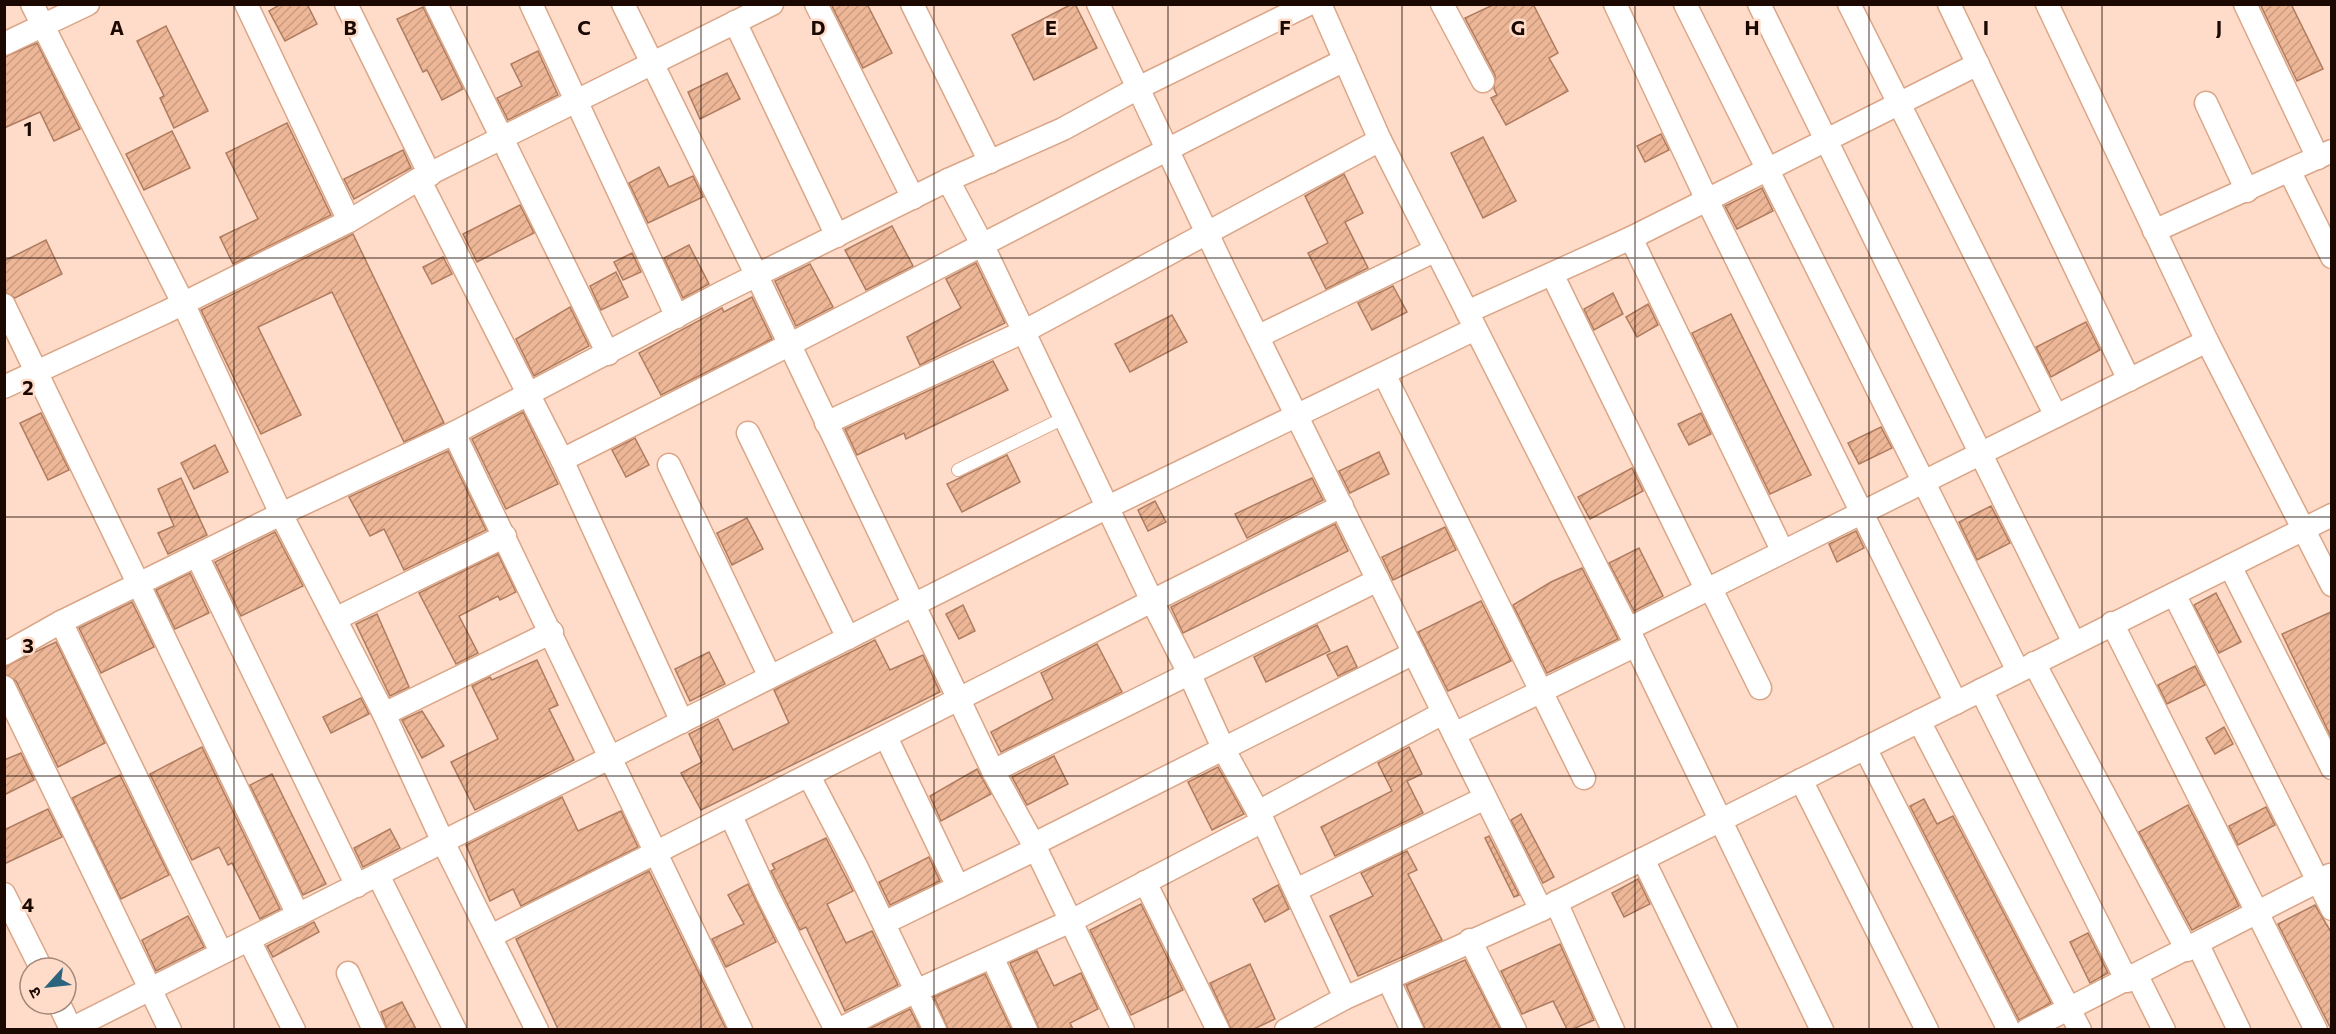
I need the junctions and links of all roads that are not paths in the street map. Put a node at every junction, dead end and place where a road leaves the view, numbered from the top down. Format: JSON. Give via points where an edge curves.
{"nodes":[{"id":1,"x":32,"y":4,"type":"edge"},
{"id":2,"x":88,"y":4,"type":"edge"},
{"id":3,"x":246,"y":4,"type":"edge"},
{"id":4,"x":346,"y":4,"type":"edge"},
{"id":5,"x":436,"y":4,"type":"edge"},
{"id":6,"x":531,"y":4,"type":"edge"},
{"id":7,"x":623,"y":4,"type":"edge"},
{"id":8,"x":772,"y":4,"type":"edge"},
{"id":9,"x":816,"y":4,"type":"edge"},
{"id":10,"x":912,"y":4,"type":"edge"},
{"id":11,"x":1309,"y":4,"type":"edge"},
{"id":12,"x":1320,"y":4,"type":"edge"},
{"id":13,"x":1442,"y":4,"type":"edge"},
{"id":14,"x":1615,"y":4,"type":"edge"},
{"id":15,"x":1685,"y":4,"type":"edge"},
{"id":16,"x":1759,"y":4,"type":"edge"},
{"id":17,"x":1849,"y":4,"type":"edge"},
{"id":18,"x":1949,"y":4,"type":"edge"},
{"id":19,"x":2047,"y":4,"type":"edge"},
{"id":20,"x":2245,"y":4,"type":"edge"},
{"id":21,"x":1106,"y":7,"type":"edge"},
{"id":22,"x":735,"y":22,"type":"junction"},
{"id":23,"x":43,"y":26,"type":"junction"},
{"id":24,"x":4,"y":44,"type":"edge"},
{"id":25,"x":1345,"y":60,"type":"junction"},
{"id":26,"x":651,"y":63,"type":"junction"},
{"id":27,"x":1978,"y":64,"type":"junction"},
{"id":28,"x":1483,"y":81,"type":"dead end"},
{"id":29,"x":1138,"y":88,"type":"junction"},
{"id":30,"x":578,"y":101,"type":"junction"},
{"id":31,"x":2206,"y":103,"type":"dead end"},
{"id":32,"x":1898,"y":106,"type":"junction"},
{"id":33,"x":501,"y":140,"type":"junction"},
{"id":34,"x":1380,"y":140,"type":"junction"},
{"id":35,"x":1825,"y":140,"type":"junction"},
{"id":36,"x":1168,"y":147,"type":"junction"},
{"id":37,"x":2325,"y":155,"type":"edge"},
{"id":38,"x":990,"y":162,"type":"junction"},
{"id":39,"x":1767,"y":169,"type":"junction"},
{"id":40,"x":2290,"y":172,"type":"junction"},
{"id":41,"x":424,"y":177,"type":"junction"},
{"id":42,"x":948,"y":180,"type":"junction"},
{"id":43,"x":2247,"y":191,"type":"junction"},
{"id":44,"x":913,"y":198,"type":"junction"},
{"id":45,"x":1707,"y":200,"type":"junction"},
{"id":46,"x":349,"y":221,"type":"junction"},
{"id":47,"x":2154,"y":231,"type":"junction"},
{"id":48,"x":1208,"y":232,"type":"junction"},
{"id":49,"x":837,"y":236,"type":"junction"},
{"id":50,"x":1631,"y":238,"type":"junction"},
{"id":51,"x":983,"y":246,"type":"junction"},
{"id":52,"x":1436,"y":250,"type":"junction"},
{"id":53,"x":2331,"y":256,"type":"edge"},
{"id":54,"x":1552,"y":274,"type":"junction"},
{"id":55,"x":757,"y":276,"type":"junction"},
{"id":56,"x":183,"y":303,"type":"junction"},
{"id":57,"x":4,"y":305,"type":"edge"},
{"id":58,"x":677,"y":317,"type":"junction"},
{"id":59,"x":1471,"y":320,"type":"junction"},
{"id":60,"x":1023,"y":332,"type":"junction"},
{"id":61,"x":1258,"y":336,"type":"junction"},
{"id":62,"x":2207,"y":341,"type":"junction"},
{"id":63,"x":791,"y":346,"type":"junction"},
{"id":64,"x":608,"y":354,"type":"junction"},
{"id":65,"x":37,"y":371,"type":"junction"},
{"id":66,"x":1384,"y":374,"type":"junction"},
{"id":67,"x":2129,"y":380,"type":"junction"},
{"id":68,"x":4,"y":387,"type":"edge"},
{"id":69,"x":528,"y":395,"type":"junction"},
{"id":70,"x":1298,"y":415,"type":"junction"},
{"id":71,"x":2056,"y":416,"type":"junction"},
{"id":72,"x":1064,"y":418,"type":"junction"},
{"id":73,"x":826,"y":423,"type":"junction"},
{"id":74,"x":454,"y":433,"type":"junction"},
{"id":75,"x":748,"y":433,"type":"dead end"},
{"id":76,"x":1982,"y":453,"type":"junction"},
{"id":77,"x":561,"y":460,"type":"junction"},
{"id":78,"x":669,"y":465,"type":"dead end"},
{"id":79,"x":958,"y":470,"type":"dead end"},
{"id":80,"x":1924,"y":482,"type":"junction"},
{"id":81,"x":1342,"y":506,"type":"junction"},
{"id":82,"x":1108,"y":507,"type":"junction"},
{"id":83,"x":1862,"y":512,"type":"junction"},
{"id":84,"x":281,"y":514,"type":"junction"},
{"id":85,"x":2331,"y":515,"type":"edge"},
{"id":86,"x":2302,"y":530,"type":"junction"},
{"id":87,"x":505,"y":536,"type":"junction"},
{"id":88,"x":1782,"y":550,"type":"junction"},
{"id":89,"x":197,"y":556,"type":"junction"},
{"id":90,"x":2230,"y":566,"type":"junction"},
{"id":91,"x":1378,"y":580,"type":"junction"},
{"id":92,"x":139,"y":585,"type":"junction"},
{"id":93,"x":2331,"y":585,"type":"edge"},
{"id":94,"x":1708,"y":588,"type":"junction"},
{"id":95,"x":2174,"y":594,"type":"junction"},
{"id":96,"x":1152,"y":601,"type":"junction"},
{"id":97,"x":916,"y":604,"type":"junction"},
{"id":98,"x":335,"y":619,"type":"junction"},
{"id":99,"x":61,"y":622,"type":"junction"},
{"id":100,"x":2112,"y":623,"type":"junction"},
{"id":101,"x":552,"y":632,"type":"junction"},
{"id":102,"x":1632,"y":637,"type":"junction"},
{"id":103,"x":848,"y":638,"type":"junction"},
{"id":104,"x":2074,"y":643,"type":"junction"},
{"id":105,"x":1414,"y":653,"type":"junction"},
{"id":106,"x":4,"y":654,"type":"edge"},
{"id":107,"x":2026,"y":667,"type":"junction"},
{"id":108,"x":1190,"y":675,"type":"junction"},
{"id":109,"x":770,"y":677,"type":"junction"},
{"id":110,"x":4,"y":687,"type":"edge"},
{"id":111,"x":1760,"y":688,"type":"dead end"},
{"id":112,"x":1981,"y":690,"type":"junction"},
{"id":113,"x":1541,"y":691,"type":"junction"},
{"id":114,"x":959,"y":699,"type":"junction"},
{"id":115,"x":1956,"y":703,"type":"junction"},
{"id":116,"x":1443,"y":713,"type":"junction"},
{"id":117,"x":384,"y":714,"type":"junction"},
{"id":118,"x":1919,"y":721,"type":"junction"},
{"id":119,"x":682,"y":722,"type":"junction"},
{"id":120,"x":1454,"y":734,"type":"junction"},
{"id":121,"x":886,"y":737,"type":"junction"},
{"id":122,"x":1223,"y":748,"type":"junction"},
{"id":123,"x":1864,"y":748,"type":"junction"},
{"id":124,"x":611,"y":759,"type":"junction"},
{"id":125,"x":2331,"y":768,"type":"edge"},
{"id":126,"x":993,"y":771,"type":"junction"},
{"id":127,"x":809,"y":776,"type":"junction"},
{"id":128,"x":1584,"y":778,"type":"dead end"},
{"id":129,"x":1801,"y":780,"type":"junction"},
{"id":130,"x":1485,"y":798,"type":"junction"},
{"id":131,"x":731,"y":816,"type":"junction"},
{"id":132,"x":1260,"y":816,"type":"junction"},
{"id":133,"x":1720,"y":820,"type":"junction"},
{"id":134,"x":443,"y":842,"type":"junction"},
{"id":135,"x":1035,"y":846,"type":"junction"},
{"id":136,"x":655,"y":852,"type":"junction"},
{"id":137,"x":1643,"y":859,"type":"junction"},
{"id":138,"x":378,"y":875,"type":"junction"},
{"id":139,"x":2325,"y":878,"type":"edge"},
{"id":140,"x":1145,"y":882,"type":"junction"},
{"id":141,"x":357,"y":886,"type":"junction"},
{"id":142,"x":958,"y":887,"type":"junction"},
{"id":143,"x":1296,"y":890,"type":"junction"},
{"id":144,"x":4,"y":894,"type":"edge"},
{"id":145,"x":1549,"y":906,"type":"junction"},
{"id":146,"x":2331,"y":909,"type":"edge"},
{"id":147,"x":2258,"y":914,"type":"junction"},
{"id":148,"x":297,"y":915,"type":"junction"},
{"id":149,"x":1071,"y":921,"type":"junction"},
{"id":150,"x":885,"y":923,"type":"junction"},
{"id":151,"x":491,"y":936,"type":"junction"},
{"id":152,"x":249,"y":940,"type":"junction"},
{"id":153,"x":1470,"y":940,"type":"junction"},
{"id":154,"x":2192,"y":948,"type":"junction"},
{"id":155,"x":221,"y":952,"type":"junction"},
{"id":156,"x":35,"y":956,"type":"edge"},
{"id":157,"x":993,"y":957,"type":"junction"},
{"id":158,"x":348,"y":973,"type":"dead end"},
{"id":159,"x":2132,"y":978,"type":"junction"},
{"id":160,"x":1388,"y":979,"type":"junction"},
{"id":161,"x":152,"y":990,"type":"junction"},
{"id":162,"x":918,"y":990,"type":"junction"},
{"id":163,"x":1345,"y":998,"type":"junction"},
{"id":164,"x":2069,"y":1007,"type":"junction"},
{"id":165,"x":1300,"y":1026,"type":"edge"},
{"id":166,"x":74,"y":1028,"type":"edge"},
{"id":167,"x":371,"y":1028,"type":"edge"},
{"id":168,"x":171,"y":1029,"type":"edge"},
{"id":169,"x":294,"y":1029,"type":"edge"},
{"id":170,"x":455,"y":1029,"type":"edge"},
{"id":171,"x":537,"y":1029,"type":"edge"},
{"id":172,"x":741,"y":1029,"type":"edge"},
{"id":173,"x":837,"y":1029,"type":"edge"},
{"id":174,"x":935,"y":1029,"type":"edge"},
{"id":175,"x":1026,"y":1029,"type":"edge"},
{"id":176,"x":1123,"y":1029,"type":"edge"},
{"id":177,"x":1218,"y":1029,"type":"edge"},
{"id":178,"x":1412,"y":1029,"type":"edge"},
{"id":179,"x":1515,"y":1029,"type":"edge"},
{"id":180,"x":1613,"y":1029,"type":"edge"},
{"id":181,"x":1726,"y":1029,"type":"edge"},
{"id":182,"x":1822,"y":1029,"type":"edge"},
{"id":183,"x":1927,"y":1029,"type":"edge"},
{"id":184,"x":2009,"y":1029,"type":"edge"},
{"id":185,"x":2027,"y":1029,"type":"edge"},
{"id":186,"x":2080,"y":1029,"type":"edge"},
{"id":187,"x":2164,"y":1029,"type":"edge"},
{"id":188,"x":2239,"y":1029,"type":"edge"},
{"id":189,"x":2316,"y":1029,"type":"edge"}],
"edges":[{"from":1,"to":23,"type":"street"},
{"from":2,"to":23,"type":"street"},
{"from":3,"to":46,"type":"street"},
{"from":4,"to":41,"type":"street"},
{"from":5,"to":33,"type":"street"},
{"from":6,"to":30,"type":"street"},
{"from":7,"to":26,"type":"street"},
{"from":8,"to":22,"type":"street"},
{"from":9,"to":44,"type":"street"},
{"from":10,"to":38,"type":"street"},
{"from":11,"to":29,"type":"street"},
{"from":12,"to":25,"type":"street"},
{"from":13,"to":28,"type":"street"},
{"from":14,"to":45,"type":"street"},
{"from":15,"to":39,"type":"street"},
{"from":16,"to":35,"type":"street"},
{"from":17,"to":32,"type":"street"},
{"from":18,"to":27,"type":"street"},
{"from":19,"to":47,"type":"street"},
{"from":20,"to":37,"type":"street"},
{"from":21,"to":29,"type":"street"},
{"from":22,"to":26,"type":"street"},
{"from":22,"to":49,"type":"street"},
{"from":23,"to":24,"type":"street"},
{"from":23,"to":56,"type":"street"},
{"from":25,"to":34,"type":"street"},
{"from":25,"to":36,"type":"street"},
{"from":26,"to":30,"type":"street"},
{"from":26,"to":55,"type":"street"},
{"from":27,"to":32,"type":"street"},
{"from":27,"to":67,"type":"street"},
{"from":29,"to":36,"type":"street"},
{"from":29,"to":38,"type":"street","via":[[1063,129]]},
{"from":30,"to":33,"type":"street"},
{"from":30,"to":58,"type":"street"},
{"from":31,"to":43,"type":"street"},
{"from":32,"to":35,"type":"street"},
{"from":32,"to":71,"type":"street"},
{"from":33,"to":41,"type":"street"},
{"from":33,"to":64,"type":"street"},
{"from":34,"to":48,"type":"street"},
{"from":34,"to":52,"type":"street"},
{"from":35,"to":39,"type":"street"},
{"from":35,"to":76,"type":"street"},
{"from":36,"to":48,"type":"street"},
{"from":36,"to":51,"type":"street"},
{"from":37,"to":40,"type":"street"},
{"from":38,"to":42,"type":"street"},
{"from":39,"to":45,"type":"street"},
{"from":39,"to":80,"type":"street"},
{"from":40,"to":43,"type":"street"},
{"from":40,"to":53,"type":"street"},
{"from":41,"to":46,"type":"street"},
{"from":41,"to":69,"type":"street"},
{"from":42,"to":44,"type":"street"},
{"from":42,"to":51,"type":"street"},
{"from":43,"to":47,"type":"street"},
{"from":44,"to":49,"type":"street"},
{"from":45,"to":50,"type":"street"},
{"from":45,"to":83,"type":"street"},
{"from":46,"to":56,"type":"street"},
{"from":47,"to":62,"type":"street"},
{"from":48,"to":60,"type":"street"},
{"from":48,"to":61,"type":"street"},
{"from":49,"to":55,"type":"street"},
{"from":50,"to":54,"type":"street"},
{"from":50,"to":88,"type":"street"},
{"from":51,"to":60,"type":"street"},
{"from":51,"to":63,"type":"street"},
{"from":52,"to":59,"type":"street"},
{"from":52,"to":61,"type":"street"},
{"from":54,"to":59,"type":"street"},
{"from":54,"to":94,"type":"street"},
{"from":55,"to":58,"type":"street"},
{"from":55,"to":63,"type":"street"},
{"from":56,"to":65,"type":"street"},
{"from":56,"to":84,"type":"street"},
{"from":57,"to":65,"type":"street"},
{"from":58,"to":64,"type":"street"},
{"from":59,"to":66,"type":"street"},
{"from":59,"to":102,"type":"street"},
{"from":60,"to":72,"type":"street"},
{"from":60,"to":73,"type":"street"},
{"from":61,"to":70,"type":"street"},
{"from":62,"to":67,"type":"street"},
{"from":62,"to":86,"type":"street"},
{"from":63,"to":73,"type":"street"},
{"from":63,"to":77,"type":"street"},
{"from":64,"to":69,"type":"street"},
{"from":65,"to":68,"type":"street"},
{"from":65,"to":92,"type":"street"},
{"from":66,"to":70,"type":"street"},
{"from":66,"to":113,"type":"street"},
{"from":67,"to":71,"type":"street"},
{"from":69,"to":74,"type":"street"},
{"from":69,"to":77,"type":"street"},
{"from":70,"to":81,"type":"street"},
{"from":70,"to":82,"type":"street"},
{"from":71,"to":76,"type":"street"},
{"from":72,"to":79,"type":"lane"},
{"from":72,"to":82,"type":"street"},
{"from":73,"to":97,"type":"street"},
{"from":74,"to":84,"type":"street"},
{"from":74,"to":87,"type":"street"},
{"from":75,"to":103,"type":"street"},
{"from":76,"to":80,"type":"street"},
{"from":76,"to":104,"type":"street"},
{"from":77,"to":119,"type":"street"},
{"from":78,"to":109,"type":"street"},
{"from":80,"to":83,"type":"street"},
{"from":80,"to":107,"type":"street"},
{"from":81,"to":91,"type":"street"},
{"from":81,"to":96,"type":"street"},
{"from":82,"to":96,"type":"street"},
{"from":82,"to":97,"type":"street"},
{"from":83,"to":88,"type":"street"},
{"from":83,"to":115,"type":"street"},
{"from":84,"to":89,"type":"street"},
{"from":84,"to":98,"type":"street"},
{"from":85,"to":86,"type":"street"},
{"from":86,"to":90,"type":"street"},
{"from":86,"to":93,"type":"street"},
{"from":87,"to":98,"type":"street"},
{"from":87,"to":101,"type":"street"},
{"from":88,"to":94,"type":"street"},
{"from":89,"to":92,"type":"street"},
{"from":89,"to":141,"type":"street"},
{"from":90,"to":95,"type":"street"},
{"from":90,"to":125,"type":"street"},
{"from":91,"to":105,"type":"street"},
{"from":91,"to":108,"type":"street"},
{"from":92,"to":99,"type":"street"},
{"from":92,"to":148,"type":"street"},
{"from":94,"to":102,"type":"street"},
{"from":94,"to":111,"type":"street"},
{"from":95,"to":100,"type":"street"},
{"from":95,"to":139,"type":"street"},
{"from":96,"to":108,"type":"street"},
{"from":96,"to":114,"type":"street"},
{"from":97,"to":103,"type":"street"},
{"from":97,"to":114,"type":"street"},
{"from":98,"to":117,"type":"street"},
{"from":99,"to":106,"type":"street"},
{"from":99,"to":155,"type":"street"},
{"from":100,"to":104,"type":"street"},
{"from":100,"to":147,"type":"street"},
{"from":101,"to":117,"type":"street"},
{"from":101,"to":124,"type":"street"},
{"from":102,"to":113,"type":"street"},
{"from":102,"to":133,"type":"street"},
{"from":103,"to":109,"type":"street"},
{"from":104,"to":107,"type":"street"},
{"from":105,"to":116,"type":"street"},
{"from":105,"to":122,"type":"street"},
{"from":107,"to":112,"type":"street"},
{"from":107,"to":154,"type":"street"},
{"from":108,"to":122,"type":"street"},
{"from":108,"to":126,"type":"street"},
{"from":109,"to":119,"type":"street"},
{"from":110,"to":161,"type":"street"},
{"from":112,"to":115,"type":"street"},
{"from":112,"to":159,"type":"street"},
{"from":113,"to":120,"type":"street"},
{"from":113,"to":128,"type":"street"},
{"from":114,"to":121,"type":"street"},
{"from":114,"to":126,"type":"street"},
{"from":115,"to":118,"type":"street"},
{"from":116,"to":120,"type":"street"},
{"from":116,"to":132,"type":"street"},
{"from":117,"to":134,"type":"street"},
{"from":118,"to":123,"type":"street"},
{"from":118,"to":164,"type":"street"},
{"from":119,"to":124,"type":"street"},
{"from":120,"to":130,"type":"street"},
{"from":121,"to":127,"type":"street"},
{"from":121,"to":142,"type":"street"},
{"from":122,"to":132,"type":"street"},
{"from":122,"to":135,"type":"street"},
{"from":123,"to":129,"type":"street"},
{"from":123,"to":184,"type":"street"},
{"from":124,"to":134,"type":"street"},
{"from":124,"to":136,"type":"street"},
{"from":126,"to":135,"type":"street"},
{"from":127,"to":131,"type":"street"},
{"from":127,"to":150,"type":"street"},
{"from":129,"to":133,"type":"street"},
{"from":129,"to":183,"type":"street"},
{"from":130,"to":143,"type":"street"},
{"from":130,"to":145,"type":"street"},
{"from":131,"to":136,"type":"street"},
{"from":131,"to":173,"type":"street"},
{"from":132,"to":140,"type":"street"},
{"from":132,"to":143,"type":"street"},
{"from":133,"to":137,"type":"street"},
{"from":133,"to":182,"type":"street"},
{"from":134,"to":138,"type":"street"},
{"from":134,"to":151,"type":"street"},
{"from":135,"to":142,"type":"street"},
{"from":135,"to":149,"type":"street"},
{"from":136,"to":151,"type":"street"},
{"from":136,"to":172,"type":"street"},
{"from":137,"to":145,"type":"street"},
{"from":137,"to":181,"type":"street"},
{"from":138,"to":141,"type":"street"},
{"from":138,"to":170,"type":"street"},
{"from":139,"to":146,"type":"street"},
{"from":139,"to":147,"type":"street"},
{"from":140,"to":149,"type":"street"},
{"from":140,"to":177,"type":"street"},
{"from":141,"to":148,"type":"street"},
{"from":142,"to":150,"type":"street"},
{"from":143,"to":163,"type":"street"},
{"from":144,"to":156,"type":"street"},
{"from":145,"to":153,"type":"street"},
{"from":145,"to":180,"type":"street"},
{"from":147,"to":154,"type":"street"},
{"from":147,"to":189,"type":"street"},
{"from":148,"to":152,"type":"street"},
{"from":149,"to":157,"type":"street"},
{"from":149,"to":176,"type":"street"},
{"from":150,"to":162,"type":"street"},
{"from":151,"to":171,"type":"street"},
{"from":152,"to":155,"type":"street"},
{"from":152,"to":169,"type":"street"},
{"from":153,"to":160,"type":"street"},
{"from":153,"to":179,"type":"street"},
{"from":154,"to":159,"type":"street"},
{"from":154,"to":188,"type":"street"},
{"from":155,"to":161,"type":"street"},
{"from":157,"to":162,"type":"street"},
{"from":157,"to":175,"type":"street"},
{"from":158,"to":167,"type":"street"},
{"from":159,"to":164,"type":"street"},
{"from":159,"to":187,"type":"street"},
{"from":160,"to":163,"type":"street"},
{"from":160,"to":178,"type":"street"},
{"from":161,"to":166,"type":"street"},
{"from":161,"to":168,"type":"street"},
{"from":162,"to":173,"type":"street"},
{"from":162,"to":174,"type":"street"},
{"from":163,"to":165,"type":"street"},
{"from":164,"to":185,"type":"street"},
{"from":164,"to":186,"type":"street"}]}
